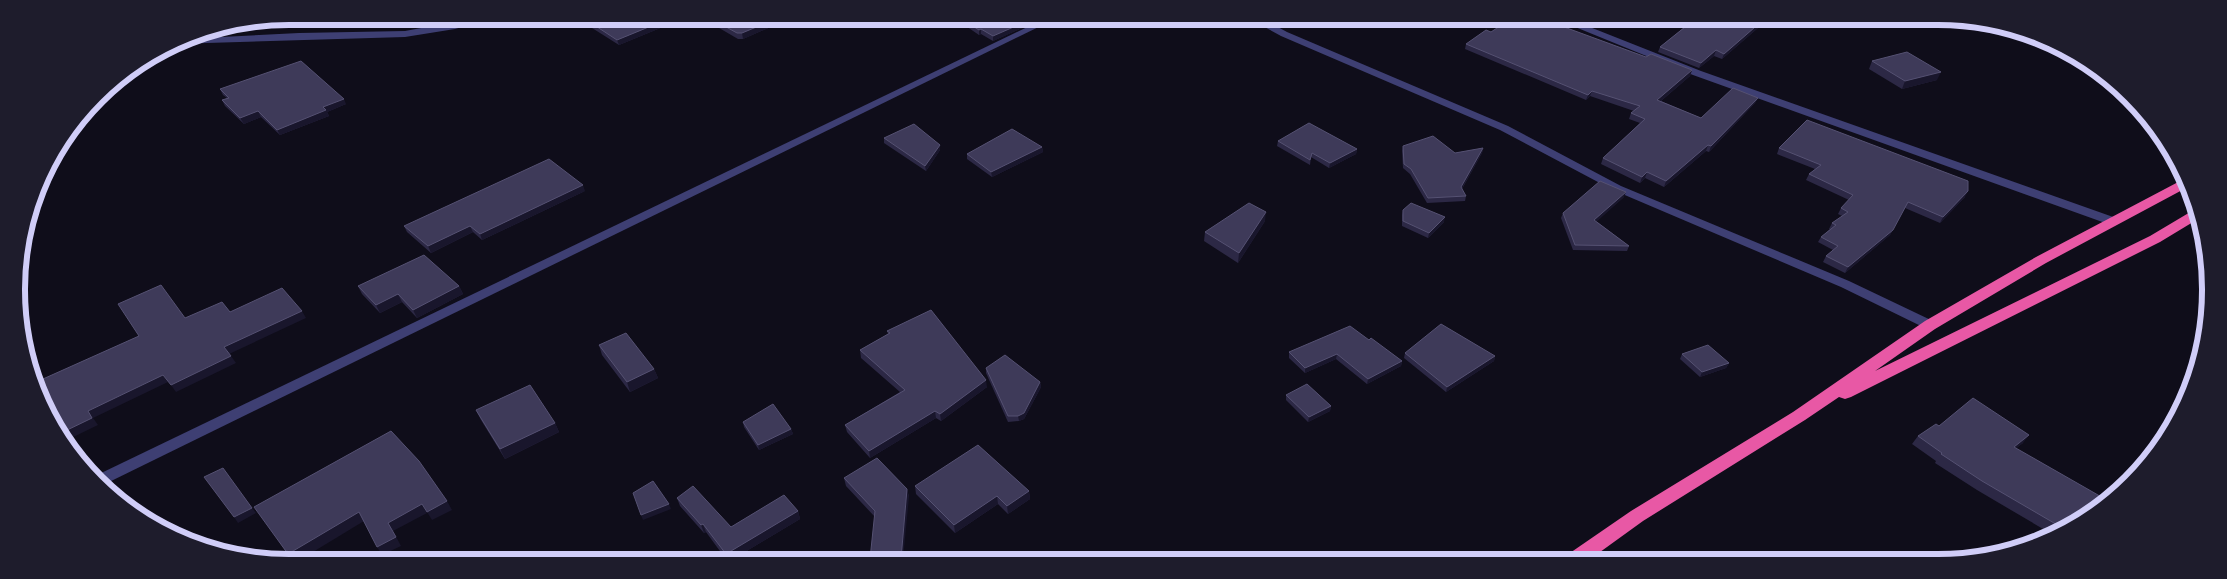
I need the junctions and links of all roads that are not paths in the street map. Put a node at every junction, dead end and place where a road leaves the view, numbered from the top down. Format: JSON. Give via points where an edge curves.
{"nodes":[{"id":1,"x":459,"y":25,"type":"edge"},
{"id":2,"x":1038,"y":25,"type":"edge"},
{"id":3,"x":1267,"y":25,"type":"edge"},
{"id":4,"x":1576,"y":25,"type":"edge"},
{"id":5,"x":199,"y":41,"type":"edge"},
{"id":6,"x":2181,"y":186,"type":"edge"},
{"id":7,"x":2192,"y":217,"type":"edge"},
{"id":8,"x":2112,"y":221,"type":"junction"},
{"id":9,"x":1930,"y":325,"type":"junction"},
{"id":10,"x":1799,"y":416,"type":"junction"},
{"id":11,"x":104,"y":478,"type":"edge"},
{"id":12,"x":1583,"y":554,"type":"edge"}],
"edges":[{"from":1,"to":5,"type":"street","via":[[405,34]]},
{"from":2,"to":11,"type":"street"},
{"from":3,"to":9,"type":"street","via":[[1504,128],[1616,188],[1845,284]]},
{"from":4,"to":8,"type":"street","via":[[1832,123]]},
{"from":6,"to":8,"type":"highway"},
{"from":7,"to":10,"type":"highway","via":[[2155,239]]},
{"from":8,"to":9,"type":"highway"},
{"from":9,"to":10,"type":"highway"},
{"from":10,"to":12,"type":"highway","via":[[1645,511]]}]}
